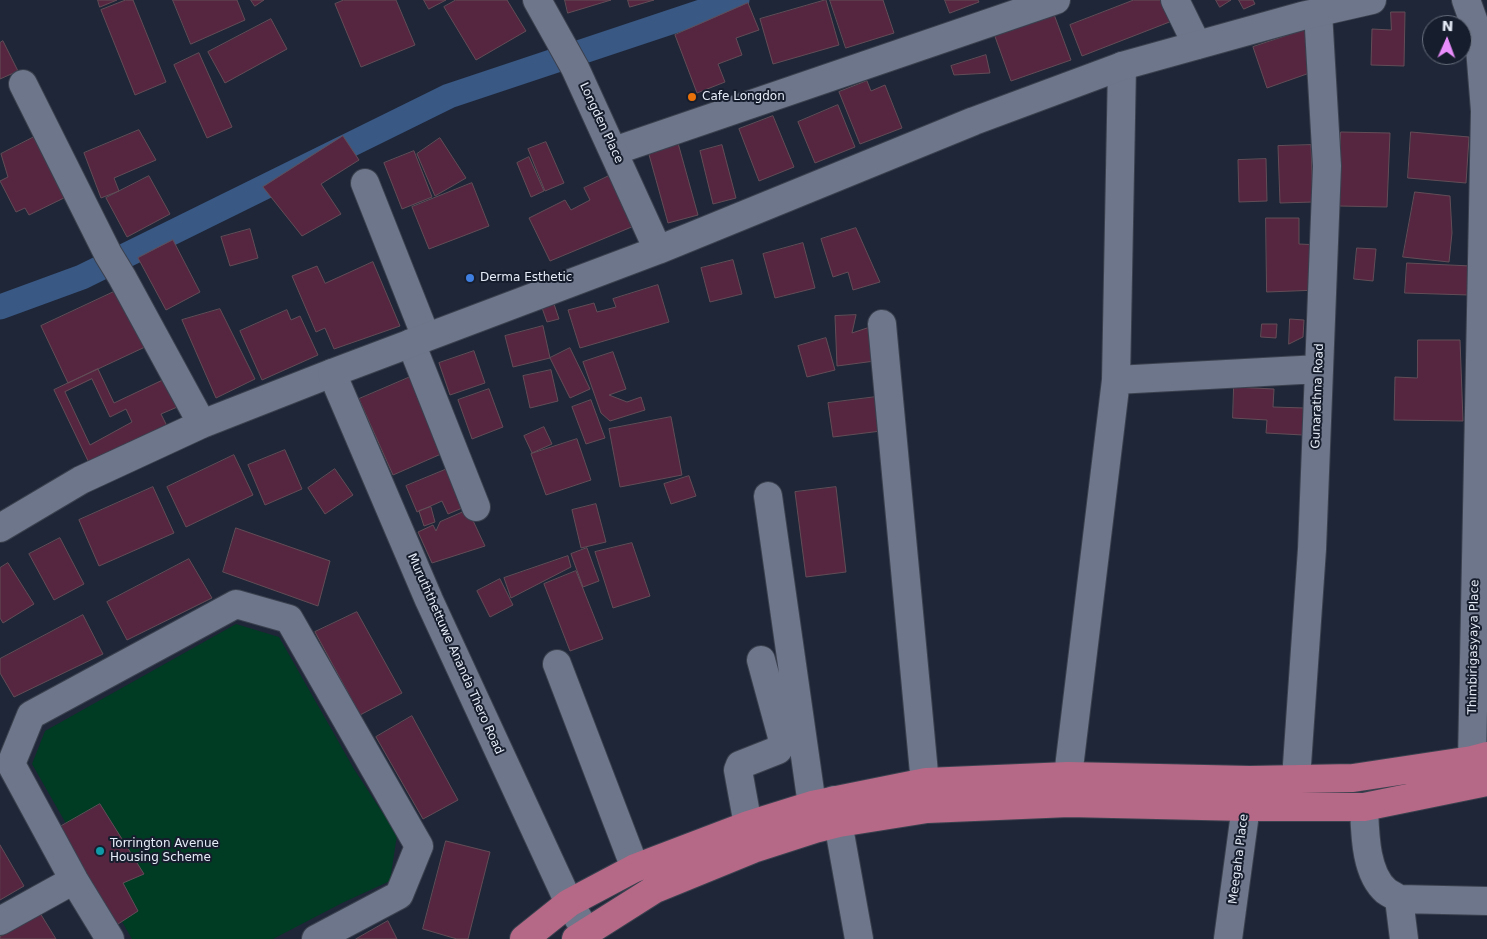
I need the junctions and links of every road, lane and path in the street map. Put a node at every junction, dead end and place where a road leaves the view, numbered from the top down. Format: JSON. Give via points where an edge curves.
{"nodes":[{"id":1,"x":537,"y":0,"type":"edge"},
{"id":2,"x":1056,"y":0,"type":"edge"},
{"id":3,"x":1175,"y":0,"type":"edge"},
{"id":4,"x":1372,"y":0,"type":"edge"},
{"id":5,"x":1466,"y":0,"type":"edge"},
{"id":6,"x":1305,"y":9,"type":"edge"},
{"id":7,"x":1198,"y":44,"type":"junction"},
{"id":8,"x":1122,"y":66,"type":"junction"},
{"id":9,"x":23,"y":84,"type":"dead end"},
{"id":10,"x":614,"y":151,"type":"junction"},
{"id":11,"x":365,"y":183,"type":"dead end"},
{"id":12,"x":658,"y":250,"type":"junction"},
{"id":13,"x":882,"y":324,"type":"dead end"},
{"id":14,"x":418,"y":340,"type":"junction"},
{"id":15,"x":1319,"y":369,"type":"junction"},
{"id":16,"x":332,"y":373,"type":"junction"},
{"id":17,"x":1116,"y":380,"type":"junction"},
{"id":18,"x":202,"y":424,"type":"junction"},
{"id":19,"x":768,"y":496,"type":"dead end"},
{"id":20,"x":476,"y":507,"type":"dead end"},
{"id":21,"x":0,"y":528,"type":"edge"},
{"id":22,"x":761,"y":660,"type":"dead end"},
{"id":23,"x":557,"y":664,"type":"dead end"},
{"id":24,"x":1480,"y":771,"type":"edge"},
{"id":25,"x":1068,"y":776,"type":"junction"},
{"id":26,"x":1296,"y":779,"type":"junction"},
{"id":27,"x":1250,"y":780,"type":"junction"},
{"id":28,"x":926,"y":782,"type":"junction"},
{"id":29,"x":1364,"y":806,"type":"junction"},
{"id":30,"x":1246,"y":807,"type":"junction"},
{"id":31,"x":828,"y":809,"type":"junction"},
{"id":32,"x":928,"y":809,"type":"junction"},
{"id":33,"x":748,"y":825,"type":"junction"},
{"id":34,"x":635,"y":868,"type":"junction"},
{"id":35,"x":74,"y":880,"type":"junction"},
{"id":36,"x":1399,"y":899,"type":"junction"},
{"id":37,"x":1487,"y":901,"type":"edge"},
{"id":38,"x":569,"y":903,"type":"junction"},
{"id":39,"x":0,"y":921,"type":"edge"},
{"id":40,"x":583,"y":936,"type":"edge"},
{"id":41,"x":110,"y":939,"type":"edge"},
{"id":42,"x":316,"y":939,"type":"edge"},
{"id":43,"x":524,"y":939,"type":"edge"},
{"id":44,"x":859,"y":939,"type":"edge"},
{"id":45,"x":1228,"y":939,"type":"edge"},
{"id":46,"x":1404,"y":939,"type":"edge"}],
"edges":[{"from":1,"to":10,"type":"street","name":"Longden Place","via":[[576,68]]},
{"from":2,"to":10,"type":"street"},
{"from":3,"to":7,"type":"street"},
{"from":4,"to":6,"type":"street"},
{"from":5,"to":24,"type":"street","name":"Thimbirigasyaya Place","via":[[1479,36],[1485,111]]},
{"from":6,"to":7,"type":"street"},
{"from":6,"to":15,"type":"street","name":"Gunarathna Road","via":[[1327,166]]},
{"from":7,"to":8,"type":"street"},
{"from":8,"to":12,"type":"street","via":[[974,121]]},
{"from":8,"to":17,"type":"street"},
{"from":9,"to":18,"type":"street","via":[[108,254]]},
{"from":10,"to":12,"type":"street","name":"Longden Place"},
{"from":11,"to":14,"type":"street"},
{"from":12,"to":14,"type":"street"},
{"from":13,"to":28,"type":"street"},
{"from":14,"to":16,"type":"street"},
{"from":14,"to":20,"type":"street"},
{"from":15,"to":17,"type":"street"},
{"from":15,"to":26,"type":"street","name":"Gunarathna Road","via":[[1312,558]]},
{"from":16,"to":18,"type":"street"},
{"from":16,"to":38,"type":"street","name":"Muruththettuwe Ananda Thero Road","via":[[429,600]]},
{"from":17,"to":25,"type":"street"},
{"from":18,"to":21,"type":"street","via":[[81,480]]},
{"from":19,"to":31,"type":"street"},
{"from":22,"to":33,"type":"street","via":[[782,737],[778,750],[740,765],[738,770]]},
{"from":23,"to":34,"type":"street"},
{"from":24,"to":26,"type":"main road"},
{"from":24,"to":29,"type":"main road"},
{"from":25,"to":27,"type":"main road"},
{"from":25,"to":28,"type":"main road"},
{"from":26,"to":27,"type":"main road"},
{"from":27,"to":30,"type":"street","name":"Meegaha Place"},
{"from":28,"to":31,"type":"main road"},
{"from":28,"to":32,"type":"street"},
{"from":29,"to":30,"type":"main road"},
{"from":29,"to":36,"type":"street","via":[[1367,851],[1373,871],[1385,890]]},
{"from":30,"to":32,"type":"main road","via":[[1069,803]]},
{"from":30,"to":45,"type":"street","name":"Meegaha Place"},
{"from":31,"to":32,"type":"main road"},
{"from":31,"to":33,"type":"main road"},
{"from":31,"to":40,"type":"main road","via":[[815,829],[753,849],[655,889]]},
{"from":31,"to":44,"type":"street"},
{"from":33,"to":34,"type":"main road"},
{"from":34,"to":38,"type":"main road"},
{"from":35,"to":39,"type":"street"},
{"from":35,"to":41,"type":"street"},
{"from":35,"to":42,"type":"street","via":[[11,764],[31,715],[236,604],[289,619],[419,846],[399,895]]},
{"from":36,"to":37,"type":"street"},
{"from":36,"to":46,"type":"street"},
{"from":38,"to":40,"type":"street","name":"Muruththettuwe Ananda Thero Road"},
{"from":38,"to":43,"type":"main road"}]}
